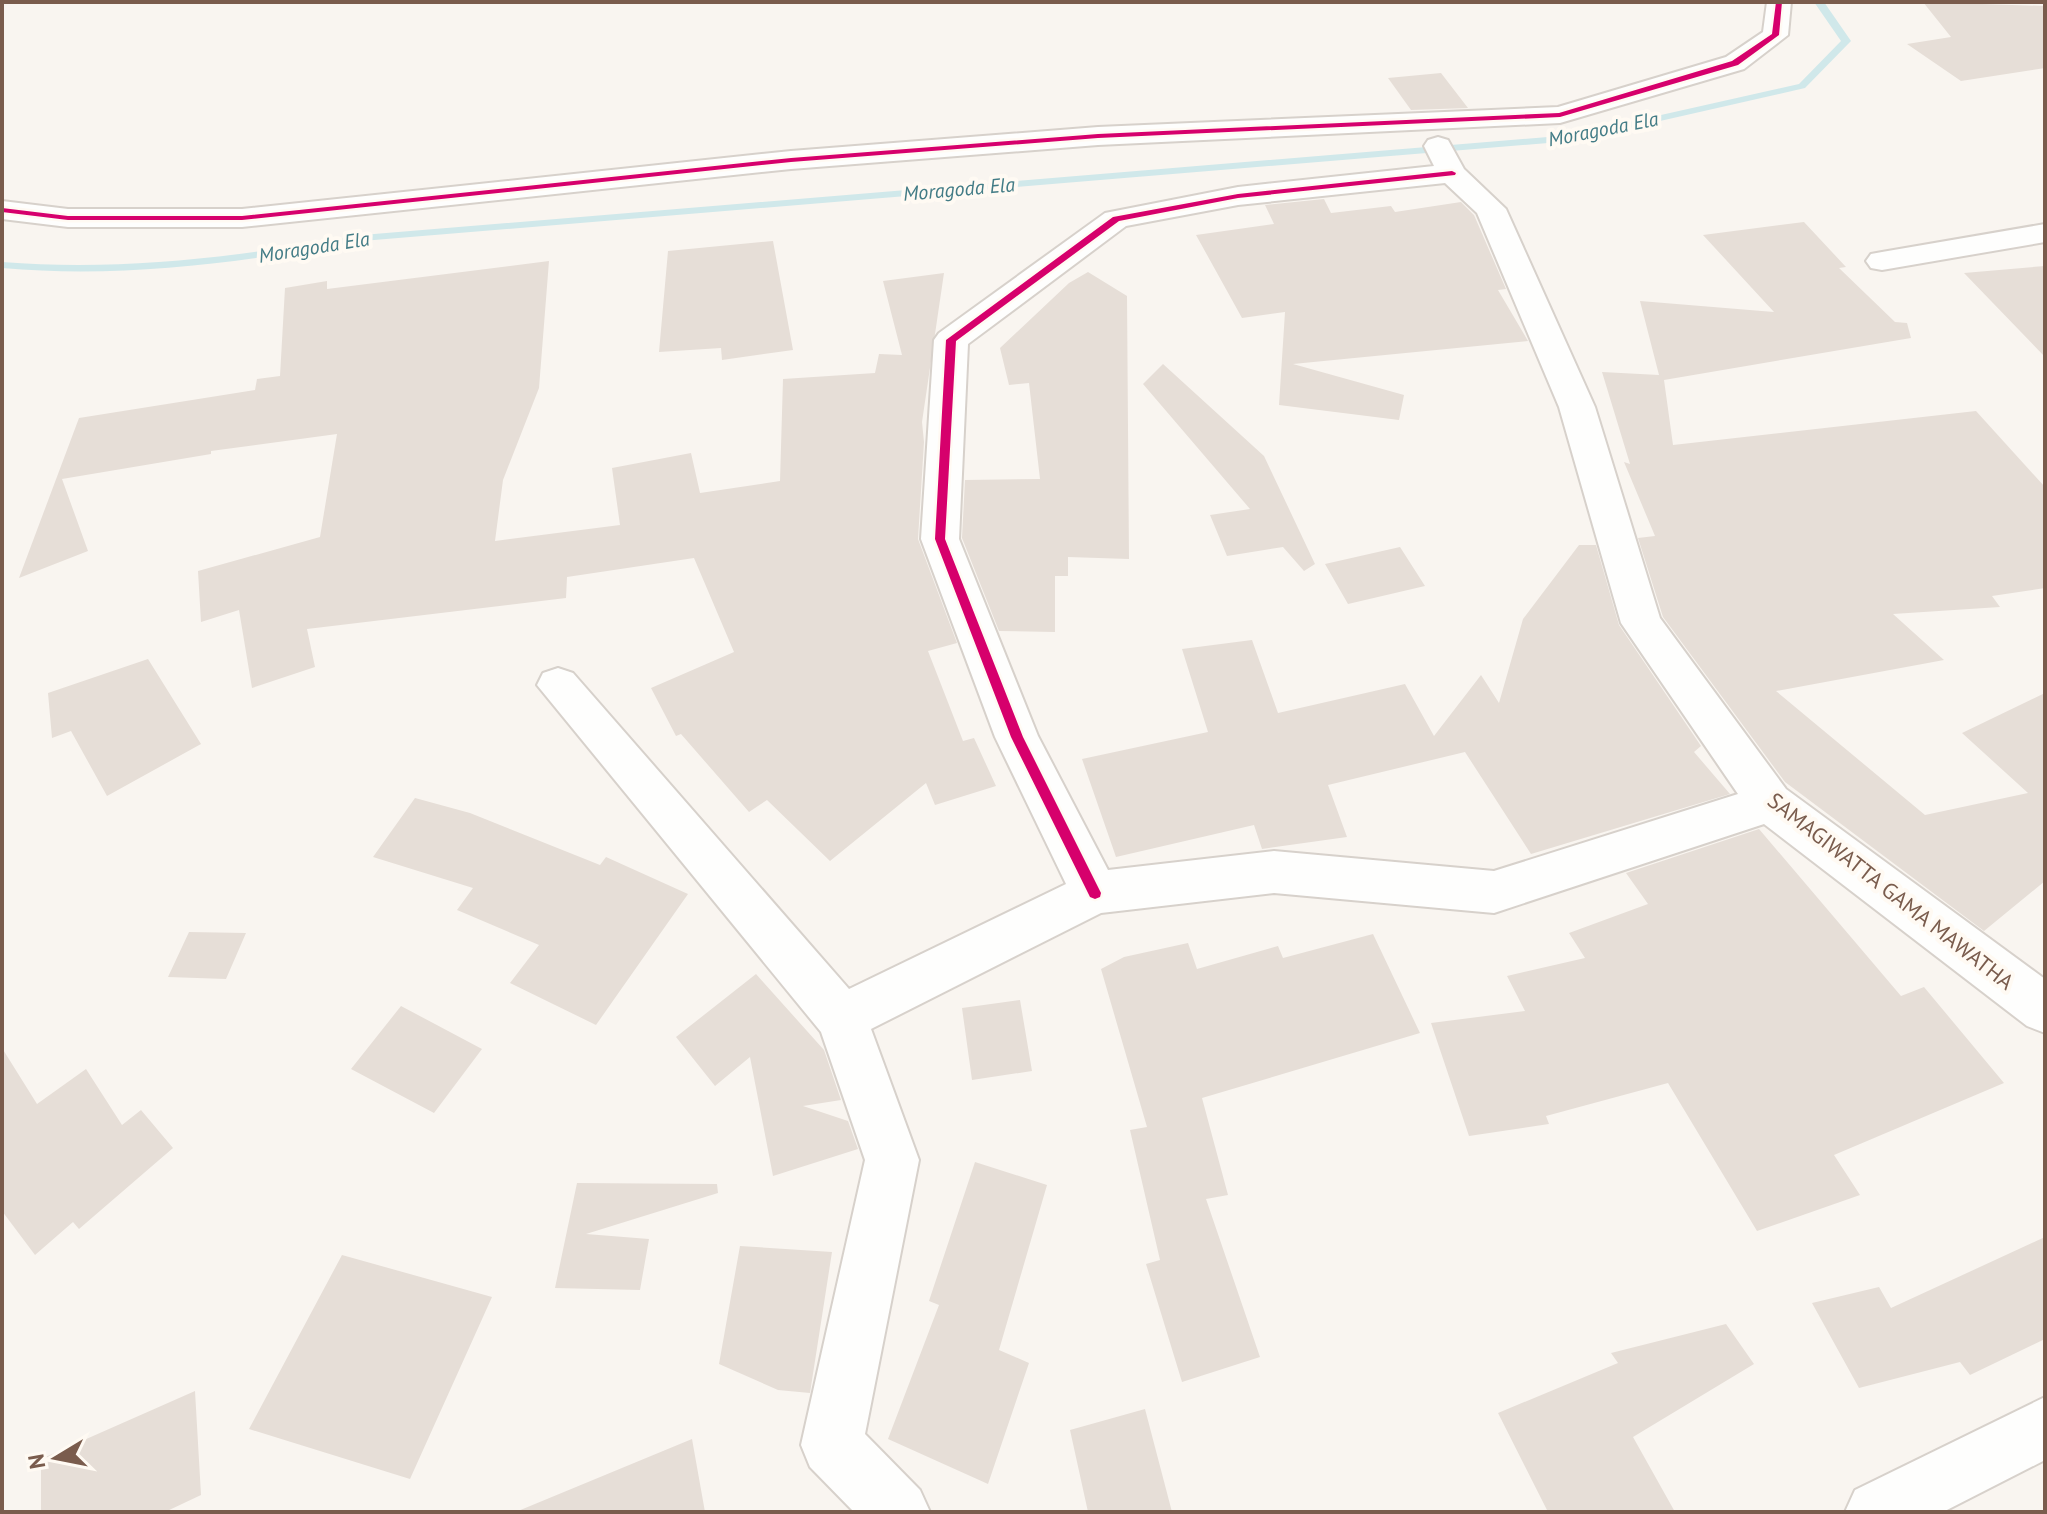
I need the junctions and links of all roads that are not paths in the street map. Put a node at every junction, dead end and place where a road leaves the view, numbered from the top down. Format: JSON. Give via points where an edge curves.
{"nodes":[{"id":1,"x":1779,"y":2,"type":"edge"},
{"id":2,"x":1424,"y":123,"type":"junction"},
{"id":3,"x":1452,"y":173,"type":"junction"},
{"id":4,"x":2,"y":210,"type":"edge"},
{"id":5,"x":2045,"y":233,"type":"edge"},
{"id":6,"x":1882,"y":261,"type":"dead end"},
{"id":7,"x":558,"y":685,"type":"dead end"},
{"id":8,"x":1770,"y":803,"type":"junction"},
{"id":9,"x":1095,"y":893,"type":"junction"},
{"id":10,"x":2045,"y":1009,"type":"edge"},
{"id":11,"x":842,"y":1018,"type":"junction"},
{"id":12,"x":2045,"y":1427,"type":"edge"},
{"id":13,"x":898,"y":1512,"type":"edge"},
{"id":14,"x":1877,"y":1512,"type":"edge"}],
"edges":[{"from":1,"to":2,"type":"street","via":[[1775,35],[1735,63],[1560,115]]},
{"from":2,"to":3,"type":"street","name":"SAMAGIWATTA GAMA MAWATHA"},
{"from":2,"to":4,"type":"street","via":[[1098,136],[791,160],[242,218],[68,218]]},
{"from":3,"to":8,"type":"street","name":"SAMAGIWATTA GAMA MAWATHA","via":[[1491,209],[1577,407],[1641,623]]},
{"from":3,"to":9,"type":"street","via":[[1238,196],[1116,219],[951,340],[940,539],[1017,737]]},
{"from":5,"to":6,"type":"street"},
{"from":7,"to":11,"type":"street"},
{"from":8,"to":9,"type":"street","via":[[1494,892],[1274,872]]},
{"from":8,"to":10,"type":"street","name":"SAMAGIWATTA GAMA MAWATHA"},
{"from":9,"to":11,"type":"street"},
{"from":11,"to":13,"type":"street","via":[[892,1160],[832,1445]]},
{"from":12,"to":14,"type":"street"}]}
